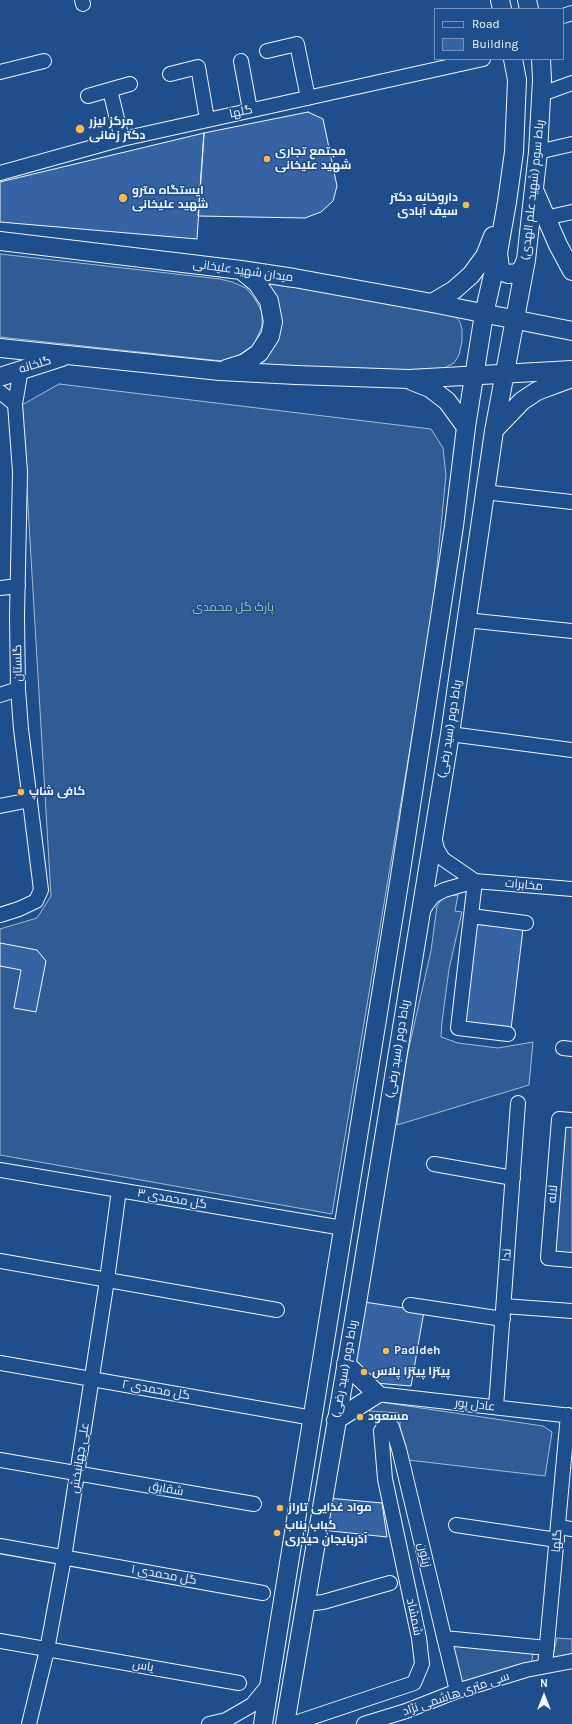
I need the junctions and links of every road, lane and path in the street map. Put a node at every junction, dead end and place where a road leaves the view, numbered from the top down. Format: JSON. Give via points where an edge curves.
{"nodes":[{"id":1,"x":267,"y":51,"type":"dead end"},
{"id":2,"x":479,"y":60,"type":"edge"},
{"id":3,"x":513,"y":60,"type":"edge"},
{"id":4,"x":541,"y":60,"type":"edge"},
{"id":5,"x":44,"y":61,"type":"dead end"},
{"id":6,"x":241,"y":61,"type":"dead end"},
{"id":7,"x":0,"y":72,"type":"edge"},
{"id":8,"x":170,"y":74,"type":"dead end"},
{"id":9,"x":572,"y":83,"type":"edge"},
{"id":10,"x":130,"y":84,"type":"dead end"},
{"id":11,"x":110,"y":90,"type":"junction"},
{"id":12,"x":542,"y":94,"type":"junction"},
{"id":13,"x":88,"y":96,"type":"dead end"},
{"id":14,"x":308,"y":98,"type":"junction"},
{"id":15,"x":250,"y":110,"type":"junction"},
{"id":16,"x":206,"y":120,"type":"junction"},
{"id":17,"x":122,"y":139,"type":"junction"},
{"id":18,"x":572,"y":144,"type":"edge"},
{"id":19,"x":538,"y":152,"type":"junction"},
{"id":20,"x":0,"y":173,"type":"edge"},
{"id":21,"x":534,"y":191,"type":"junction"},
{"id":22,"x":507,"y":202,"type":"junction"},
{"id":23,"x":572,"y":212,"type":"edge"},
{"id":24,"x":545,"y":218,"type":"junction"},
{"id":25,"x":0,"y":241,"type":"edge"},
{"id":26,"x":565,"y":246,"type":"edge"},
{"id":27,"x":498,"y":253,"type":"junction"},
{"id":28,"x":526,"y":260,"type":"junction"},
{"id":29,"x":241,"y":270,"type":"junction"},
{"id":30,"x":572,"y":271,"type":"edge"},
{"id":31,"x":432,"y":303,"type":"junction"},
{"id":32,"x":484,"y":314,"type":"junction"},
{"id":33,"x":515,"y":320,"type":"junction"},
{"id":34,"x":572,"y":331,"type":"edge"},
{"id":35,"x":0,"y":348,"type":"edge"},
{"id":36,"x":70,"y":355,"type":"junction"},
{"id":37,"x":21,"y":369,"type":"junction"},
{"id":38,"x":572,"y":370,"type":"edge"},
{"id":39,"x":220,"y":371,"type":"junction"},
{"id":40,"x":505,"y":373,"type":"junction"},
{"id":41,"x":474,"y":375,"type":"junction"},
{"id":42,"x":0,"y":377,"type":"edge"},
{"id":43,"x":572,"y":378,"type":"edge"},
{"id":44,"x":410,"y":380,"type":"junction"},
{"id":45,"x":0,"y":392,"type":"edge"},
{"id":46,"x":15,"y":404,"type":"junction"},
{"id":47,"x":466,"y":427,"type":"junction"},
{"id":48,"x":494,"y":430,"type":"junction"},
{"id":49,"x":484,"y":492,"type":"junction"},
{"id":50,"x":572,"y":502,"type":"edge"},
{"id":51,"x":454,"y":526,"type":"junction"},
{"id":52,"x":479,"y":528,"type":"junction"},
{"id":53,"x":18,"y":586,"type":"junction"},
{"id":54,"x":0,"y":588,"type":"edge"},
{"id":55,"x":466,"y":620,"type":"junction"},
{"id":56,"x":572,"y":631,"type":"edge"},
{"id":57,"x":18,"y":689,"type":"junction"},
{"id":58,"x":0,"y":695,"type":"edge"},
{"id":59,"x":450,"y":734,"type":"junction"},
{"id":60,"x":572,"y":750,"type":"edge"},
{"id":61,"x":30,"y":800,"type":"junction"},
{"id":62,"x":0,"y":806,"type":"edge"},
{"id":63,"x":434,"y":836,"type":"junction"},
{"id":64,"x":475,"y":880,"type":"junction"},
{"id":65,"x":572,"y":889,"type":"edge"},
{"id":66,"x":0,"y":915,"type":"edge"},
{"id":67,"x":420,"y":916,"type":"junction"},
{"id":68,"x":471,"y":916,"type":"junction"},
{"id":69,"x":526,"y":923,"type":"dead end"},
{"id":70,"x":508,"y":1034,"type":"dead end"},
{"id":71,"x":518,"y":1103,"type":"dead end"},
{"id":72,"x":572,"y":1120,"type":"edge"},
{"id":73,"x":434,"y":1164,"type":"dead end"},
{"id":74,"x":0,"y":1170,"type":"edge"},
{"id":75,"x":513,"y":1178,"type":"junction"},
{"id":76,"x":119,"y":1190,"type":"junction"},
{"id":77,"x":343,"y":1228,"type":"junction"},
{"id":78,"x":572,"y":1260,"type":"edge"},
{"id":79,"x":0,"y":1261,"type":"edge"},
{"id":80,"x":107,"y":1280,"type":"junction"},
{"id":81,"x":410,"y":1305,"type":"dead end"},
{"id":82,"x":277,"y":1310,"type":"dead end"},
{"id":83,"x":572,"y":1311,"type":"edge"},
{"id":84,"x":503,"y":1312,"type":"junction"},
{"id":85,"x":0,"y":1363,"type":"edge"},
{"id":86,"x":346,"y":1364,"type":"junction"},
{"id":87,"x":92,"y":1379,"type":"junction"},
{"id":88,"x":377,"y":1394,"type":"junction"},
{"id":89,"x":496,"y":1407,"type":"junction"},
{"id":90,"x":570,"y":1416,"type":"edge"},
{"id":91,"x":313,"y":1418,"type":"junction"},
{"id":92,"x":336,"y":1420,"type":"junction"},
{"id":93,"x":385,"y":1425,"type":"joint"},
{"id":94,"x":0,"y":1460,"type":"edge"},
{"id":95,"x":78,"y":1475,"type":"junction"},
{"id":96,"x":254,"y":1504,"type":"dead end"},
{"id":97,"x":456,"y":1525,"type":"dead end"},
{"id":98,"x":572,"y":1529,"type":"edge"},
{"id":99,"x":557,"y":1534,"type":"junction"},
{"id":100,"x":0,"y":1546,"type":"edge"},
{"id":101,"x":64,"y":1558,"type":"junction"},
{"id":102,"x":390,"y":1583,"type":"dead end"},
{"id":103,"x":263,"y":1593,"type":"dead end"},
{"id":104,"x":283,"y":1600,"type":"junction"},
{"id":105,"x":305,"y":1604,"type":"junction"},
{"id":106,"x":444,"y":1638,"type":"junction"},
{"id":107,"x":0,"y":1641,"type":"edge"},
{"id":108,"x":547,"y":1648,"type":"junction"},
{"id":109,"x":47,"y":1650,"type":"junction"},
{"id":110,"x":572,"y":1661,"type":"edge"},
{"id":111,"x":545,"y":1666,"type":"junction"},
{"id":112,"x":239,"y":1683,"type":"dead end"},
{"id":113,"x":270,"y":1683,"type":"junction"},
{"id":114,"x":457,"y":1691,"type":"junction"},
{"id":115,"x":227,"y":1722,"type":"edge"},
{"id":116,"x":29,"y":1724,"type":"edge"},
{"id":117,"x":209,"y":1724,"type":"edge"},
{"id":118,"x":263,"y":1724,"type":"edge"},
{"id":119,"x":285,"y":1724,"type":"edge"},
{"id":120,"x":292,"y":1724,"type":"edge"},
{"id":121,"x":364,"y":1724,"type":"edge"}],
"edges":[{"from":1,"to":14,"type":"street","via":[[297,44]]},
{"from":2,"to":14,"type":"street","name":"گلها"},
{"from":3,"to":22,"type":"main road","name":"رباط سوم (شهید علم الهدی)","via":[[517,80],[514,152]]},
{"from":4,"to":12,"type":"main road","name":"رباط سوم (شهید علم الهدی)"},
{"from":5,"to":7,"type":"street"},
{"from":6,"to":15,"type":"street"},
{"from":8,"to":16,"type":"street","via":[[198,67]]},
{"from":9,"to":12,"type":"street"},
{"from":10,"to":11,"type":"street"},
{"from":11,"to":13,"type":"street"},
{"from":11,"to":17,"type":"street"},
{"from":12,"to":19,"type":"main road","name":"رباط سوم (شهید علم الهدی)"},
{"from":14,"to":15,"type":"street","name":"گلها"},
{"from":15,"to":16,"type":"street","name":"گلها"},
{"from":16,"to":17,"type":"street","name":"گلها"},
{"from":17,"to":20,"type":"street","name":"گلها"},
{"from":18,"to":19,"type":"street"},
{"from":19,"to":21,"type":"main road","name":"رباط سوم (شهید علم الهدی)"},
{"from":21,"to":24,"type":"main road"},
{"from":21,"to":28,"type":"main road","name":"رباط سوم (شهید علم الهدی)"},
{"from":22,"to":27,"type":"main road","name":"رباط سوم (شهید علم الهدی)"},
{"from":22,"to":31,"type":"main road","via":[[485,256],[471,275],[454,290]]},
{"from":23,"to":24,"type":"street"},
{"from":24,"to":26,"type":"main road"},
{"from":25,"to":29,"type":"main road","name":"میدان شهید علیخانی"},
{"from":26,"to":30,"type":"main road"},
{"from":27,"to":28,"type":"main road","via":[[500,268],[508,274],[517,273]]},
{"from":27,"to":32,"type":"main road","name":"رباط سوم (شهید علم الهدی)"},
{"from":28,"to":33,"type":"main road","name":"رباط سوم (شهید علم الهدی)"},
{"from":29,"to":31,"type":"main road","name":"میدان شهید علیخانی"},
{"from":29,"to":39,"type":"main road","via":[[256,283],[269,301],[273,322],[270,336],[259,353],[245,363]]},
{"from":31,"to":32,"type":"main road","name":"میدان شهید علیخانی"},
{"from":32,"to":33,"type":"main road","name":"میدان شهید علیخانی"},
{"from":32,"to":41,"type":"main road"},
{"from":33,"to":34,"type":"main road","name":"میدان شهید علیخانی"},
{"from":33,"to":40,"type":"main road"},
{"from":35,"to":36,"type":"main road"},
{"from":36,"to":37,"type":"main road","name":"گلخانه"},
{"from":36,"to":39,"type":"main road"},
{"from":37,"to":42,"type":"main road","name":"گلخانه"},
{"from":37,"to":46,"type":"street","name":"گلستان"},
{"from":38,"to":40,"type":"main road"},
{"from":39,"to":44,"type":"main road"},
{"from":40,"to":41,"type":"main road"},
{"from":40,"to":48,"type":"main road","name":"رباط دوم (سید رضی)"},
{"from":41,"to":44,"type":"main road"},
{"from":41,"to":47,"type":"main road","name":"رباط دوم (سید رضی)"},
{"from":43,"to":48,"type":"main road","via":[[537,391],[522,401]]},
{"from":44,"to":47,"type":"main road","via":[[430,388],[447,401]]},
{"from":45,"to":46,"type":"street"},
{"from":46,"to":53,"type":"street","name":"گلستان","via":[[20,472]]},
{"from":47,"to":51,"type":"main road","name":"رباط دوم (سید رضی)"},
{"from":48,"to":49,"type":"main road","name":"رباط دوم (سید رضی)"},
{"from":49,"to":50,"type":"street"},
{"from":49,"to":52,"type":"main road","name":"رباط دوم (سید رضی)"},
{"from":51,"to":52,"type":"main road","via":[[462,522]]},
{"from":51,"to":77,"type":"main road","name":"رباط دوم (سید رضی)"},
{"from":52,"to":55,"type":"main road","name":"رباط دوم (سید رضی)"},
{"from":53,"to":54,"type":"street"},
{"from":53,"to":57,"type":"street","name":"گلستان"},
{"from":55,"to":56,"type":"street"},
{"from":55,"to":59,"type":"main road","name":"رباط دوم (سید رضی)"},
{"from":57,"to":58,"type":"street"},
{"from":57,"to":61,"type":"street","name":"گلستان"},
{"from":59,"to":60,"type":"street"},
{"from":59,"to":63,"type":"main road","name":"رباط دوم (سید رضی)"},
{"from":61,"to":62,"type":"street"},
{"from":61,"to":66,"type":"street","name":"گلستان","via":[[41,890],[36,901]]},
{"from":63,"to":64,"type":"street","via":[[436,849],[443,859]]},
{"from":63,"to":67,"type":"main road","name":"رباط دوم (سید رضی)"},
{"from":64,"to":65,"type":"street","name":"مخابرات"},
{"from":64,"to":67,"type":"street","via":[[433,896]]},
{"from":64,"to":68,"type":"street"},
{"from":67,"to":86,"type":"main road","name":"رباط دوم (سید رضی)"},
{"from":68,"to":69,"type":"street"},
{"from":68,"to":70,"type":"street","via":[[458,1028]]},
{"from":71,"to":75,"type":"street","name":"ندا"},
{"from":72,"to":78,"type":"street","name":"لاله","via":[[560,1119],[548,1258]]},
{"from":73,"to":75,"type":"street"},
{"from":74,"to":76,"type":"street","name":"گل محمدی ۳"},
{"from":75,"to":84,"type":"street","name":"ندا"},
{"from":76,"to":77,"type":"street","name":"گل محمدی ۳"},
{"from":76,"to":80,"type":"street","name":"علی جهانبخش"},
{"from":77,"to":91,"type":"main road","name":"رباط دوم (سید رضی)"},
{"from":79,"to":80,"type":"street"},
{"from":80,"to":82,"type":"street"},
{"from":80,"to":87,"type":"street","name":"علی جهانبخش"},
{"from":81,"to":84,"type":"street"},
{"from":83,"to":84,"type":"street"},
{"from":84,"to":89,"type":"street","name":"ندا"},
{"from":85,"to":87,"type":"street","name":"گل محمدی ۲"},
{"from":86,"to":88,"type":"main road"},
{"from":86,"to":92,"type":"main road","name":"رباط دوم (سید رضی)"},
{"from":87,"to":91,"type":"street","name":"گل محمدی ۲"},
{"from":87,"to":95,"type":"street","name":"علی جهانبخش"},
{"from":88,"to":89,"type":"street","name":"عادل پور"},
{"from":88,"to":92,"type":"main road"},
{"from":89,"to":90,"type":"street","name":"عادل پور"},
{"from":90,"to":99,"type":"street","name":"گلها"},
{"from":91,"to":104,"type":"main road","name":"رباط دوم (سید رضی)"},
{"from":92,"to":105,"type":"main road","name":"رباط دوم (سید رضی)"},
{"from":93,"to":106,"type":"street","name":"زیتون","via":[[392,1427],[399,1449]]},
{"from":93,"to":120,"type":"street","name":"شمشاد","via":[[381,1431],[385,1479],[419,1638],[422,1664],[414,1684]]},
{"from":94,"to":95,"type":"street","name":"شقایق"},
{"from":95,"to":96,"type":"street","name":"شقایق"},
{"from":95,"to":101,"type":"street","name":"علی جهانبخش"},
{"from":97,"to":99,"type":"street"},
{"from":98,"to":99,"type":"street"},
{"from":99,"to":108,"type":"street","name":"گلها"},
{"from":100,"to":101,"type":"street","name":"گل محمدی ۱"},
{"from":101,"to":103,"type":"street","name":"گل محمدی ۱"},
{"from":101,"to":109,"type":"street","name":"علی جهانبخش"},
{"from":102,"to":105,"type":"street","via":[[323,1602]]},
{"from":104,"to":105,"type":"main road"},
{"from":104,"to":113,"type":"main road","name":"رباط دوم (سید رضی)"},
{"from":105,"to":119,"type":"main road","name":"رباط دوم (سید رضی)"},
{"from":106,"to":108,"type":"street"},
{"from":106,"to":114,"type":"street","name":"زیتون"},
{"from":107,"to":109,"type":"street","name":"یاس"},
{"from":108,"to":111,"type":"street","name":"گلها"},
{"from":109,"to":112,"type":"street","name":"یاس"},
{"from":109,"to":116,"type":"street","name":"علی جهانبخش"},
{"from":110,"to":111,"type":"street","name":"سی متری هاشمی نژاد"},
{"from":111,"to":114,"type":"street","name":"سی متری هاشمی نژاد"},
{"from":113,"to":115,"type":"street","via":[[252,1705]]},
{"from":113,"to":118,"type":"main road","name":"رباط دوم (سید رضی)"},
{"from":114,"to":121,"type":"street","name":"سی متری هاشمی نژاد"},
{"from":115,"to":117,"type":"street"}]}
